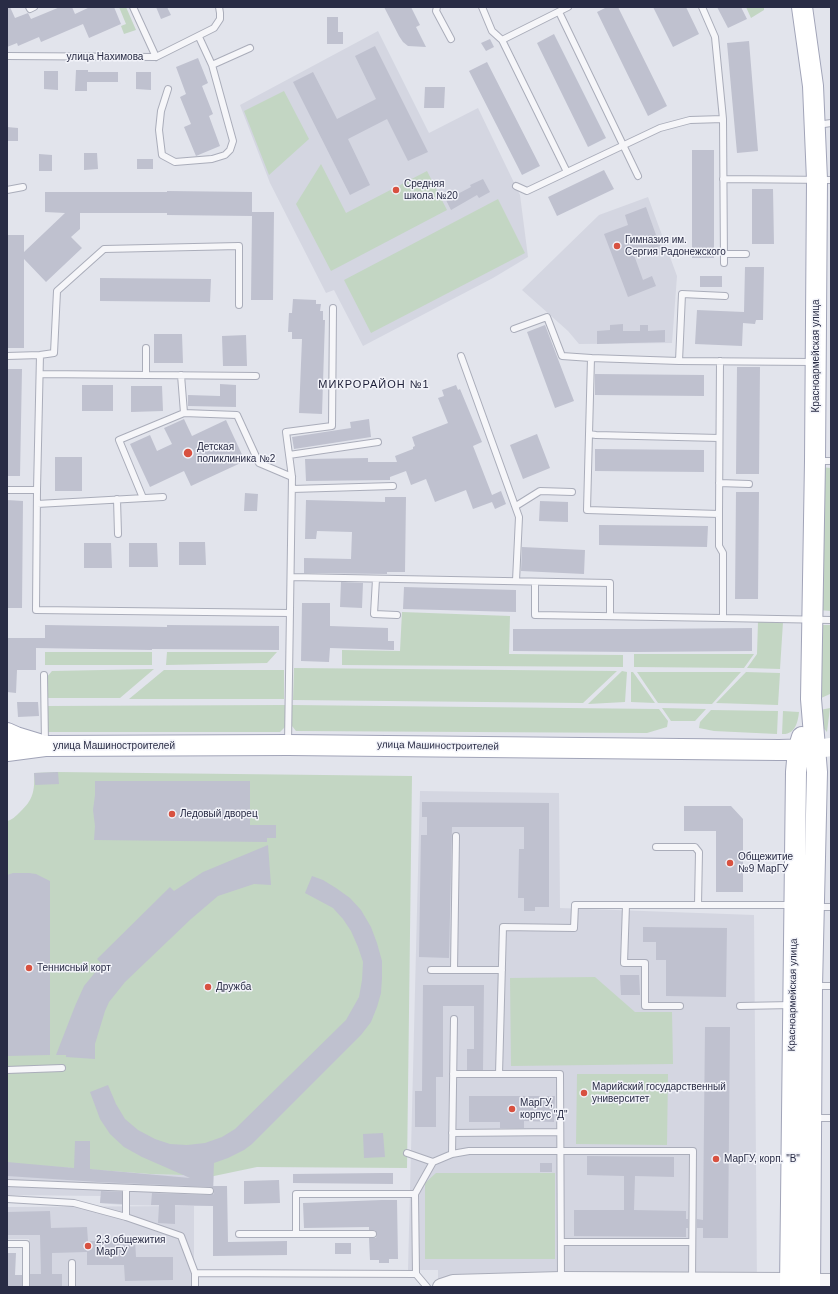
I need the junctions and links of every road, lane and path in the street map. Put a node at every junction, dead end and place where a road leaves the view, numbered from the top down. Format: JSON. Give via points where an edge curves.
{"nodes":[{"id":1,"x":29,"y":7,"type":"edge"},
{"id":2,"x":34,"y":7,"type":"edge"},
{"id":3,"x":133,"y":7,"type":"edge"},
{"id":4,"x":219,"y":7,"type":"edge"},
{"id":5,"x":436,"y":7,"type":"edge"},
{"id":6,"x":482,"y":7,"type":"edge"},
{"id":7,"x":568,"y":7,"type":"edge"},
{"id":8,"x":702,"y":7,"type":"edge"},
{"id":9,"x":802,"y":7,"type":"edge"},
{"id":10,"x":559,"y":12,"type":"junction"},
{"id":11,"x":199,"y":36,"type":"junction"},
{"id":12,"x":451,"y":39,"type":"dead end"},
{"id":13,"x":502,"y":40,"type":"junction"},
{"id":14,"x":250,"y":48,"type":"dead end"},
{"id":15,"x":7,"y":56,"type":"edge"},
{"id":16,"x":156,"y":57,"type":"junction"},
{"id":17,"x":212,"y":65,"type":"junction"},
{"id":18,"x":168,"y":89,"type":"dead end"},
{"id":19,"x":723,"y":119,"type":"junction"},
{"id":20,"x":823,"y":124,"type":"edge"},
{"id":21,"x":623,"y":145,"type":"junction"},
{"id":22,"x":567,"y":172,"type":"junction"},
{"id":23,"x":638,"y":176,"type":"dead end"},
{"id":24,"x":723,"y":179,"type":"junction"},
{"id":25,"x":824,"y":180,"type":"edge"},
{"id":26,"x":516,"y":186,"type":"dead end"},
{"id":27,"x":23,"y":187,"type":"dead end"},
{"id":28,"x":7,"y":190,"type":"edge"},
{"id":29,"x":724,"y":254,"type":"junction"},
{"id":30,"x":746,"y":254,"type":"dead end"},
{"id":31,"x":724,"y":263,"type":"dead end"},
{"id":32,"x":724,"y":296,"type":"dead end"},
{"id":33,"x":239,"y":305,"type":"dead end"},
{"id":34,"x":333,"y":308,"type":"dead end"},
{"id":35,"x":514,"y":329,"type":"dead end"},
{"id":36,"x":146,"y":348,"type":"dead end"},
{"id":37,"x":40,"y":355,"type":"junction"},
{"id":38,"x":7,"y":356,"type":"edge"},
{"id":39,"x":461,"y":356,"type":"dead end"},
{"id":40,"x":591,"y":358,"type":"junction"},
{"id":41,"x":679,"y":360,"type":"junction"},
{"id":42,"x":720,"y":361,"type":"junction"},
{"id":43,"x":816,"y":362,"type":"junction"},
{"id":44,"x":40,"y":374,"type":"junction"},
{"id":45,"x":146,"y":375,"type":"junction"},
{"id":46,"x":181,"y":375,"type":"junction"},
{"id":47,"x":256,"y":376,"type":"dead end"},
{"id":48,"x":184,"y":413,"type":"junction"},
{"id":49,"x":589,"y":434,"type":"junction"},
{"id":50,"x":719,"y":438,"type":"junction"},
{"id":51,"x":378,"y":442,"type":"dead end"},
{"id":52,"x":289,"y":455,"type":"junction"},
{"id":53,"x":823,"y":461,"type":"edge"},
{"id":54,"x":292,"y":477,"type":"junction"},
{"id":55,"x":719,"y":484,"type":"junction"},
{"id":56,"x":749,"y":484,"type":"dead end"},
{"id":57,"x":393,"y":486,"type":"dead end"},
{"id":58,"x":292,"y":489,"type":"junction"},
{"id":59,"x":7,"y":490,"type":"edge"},
{"id":60,"x":37,"y":490,"type":"junction"},
{"id":61,"x":572,"y":492,"type":"dead end"},
{"id":62,"x":163,"y":497,"type":"dead end"},
{"id":63,"x":143,"y":498,"type":"junction"},
{"id":64,"x":117,"y":500,"type":"junction"},
{"id":65,"x":37,"y":504,"type":"junction"},
{"id":66,"x":516,"y":506,"type":"junction"},
{"id":67,"x":719,"y":514,"type":"junction"},
{"id":68,"x":118,"y":534,"type":"dead end"},
{"id":69,"x":291,"y":577,"type":"junction"},
{"id":70,"x":376,"y":579,"type":"junction"},
{"id":71,"x":516,"y":581,"type":"junction"},
{"id":72,"x":535,"y":582,"type":"junction"},
{"id":73,"x":290,"y":613,"type":"junction"},
{"id":74,"x":397,"y":615,"type":"dead end"},
{"id":75,"x":610,"y":616,"type":"junction"},
{"id":76,"x":723,"y":618,"type":"junction"},
{"id":77,"x":822,"y":620,"type":"edge"},
{"id":78,"x":44,"y":675,"type":"dead end"},
{"id":79,"x":7,"y":733,"type":"edge"},
{"id":80,"x":288,"y":745,"type":"junction"},
{"id":81,"x":45,"y":746,"type":"junction"},
{"id":82,"x":815,"y":749,"type":"edge"},
{"id":83,"x":7,"y":751,"type":"edge"},
{"id":84,"x":456,"y":836,"type":"dead end"},
{"id":85,"x":656,"y":847,"type":"dead end"},
{"id":86,"x":626,"y":905,"type":"junction"},
{"id":87,"x":698,"y":905,"type":"junction"},
{"id":88,"x":813,"y":906,"type":"edge"},
{"id":89,"x":432,"y":970,"type":"dead end"},
{"id":90,"x":454,"y":970,"type":"junction"},
{"id":91,"x":502,"y":970,"type":"junction"},
{"id":92,"x":822,"y":986,"type":"edge"},
{"id":93,"x":680,"y":1006,"type":"dead end"},
{"id":94,"x":740,"y":1006,"type":"dead end"},
{"id":95,"x":793,"y":1006,"type":"junction"},
{"id":96,"x":454,"y":1019,"type":"dead end"},
{"id":97,"x":62,"y":1068,"type":"dead end"},
{"id":98,"x":7,"y":1070,"type":"edge"},
{"id":99,"x":453,"y":1074,"type":"junction"},
{"id":100,"x":499,"y":1074,"type":"junction"},
{"id":101,"x":811,"y":1118,"type":"junction"},
{"id":102,"x":831,"y":1118,"type":"edge"},
{"id":103,"x":452,"y":1132,"type":"junction"},
{"id":104,"x":560,"y":1132,"type":"junction"},
{"id":105,"x":560,"y":1151,"type":"junction"},
{"id":106,"x":407,"y":1153,"type":"dead end"},
{"id":107,"x":452,"y":1154,"type":"junction"},
{"id":108,"x":433,"y":1162,"type":"junction"},
{"id":109,"x":7,"y":1183,"type":"edge"},
{"id":110,"x":126,"y":1188,"type":"junction"},
{"id":111,"x":210,"y":1191,"type":"dead end"},
{"id":112,"x":415,"y":1194,"type":"junction"},
{"id":113,"x":7,"y":1199,"type":"edge"},
{"id":114,"x":126,"y":1218,"type":"junction"},
{"id":115,"x":239,"y":1234,"type":"dead end"},
{"id":116,"x":296,"y":1234,"type":"junction"},
{"id":117,"x":373,"y":1234,"type":"dead end"},
{"id":118,"x":561,"y":1242,"type":"junction"},
{"id":119,"x":692,"y":1242,"type":"junction"},
{"id":120,"x":7,"y":1244,"type":"edge"},
{"id":121,"x":72,"y":1263,"type":"dead end"},
{"id":122,"x":195,"y":1273,"type":"junction"},
{"id":123,"x":416,"y":1274,"type":"junction"},
{"id":124,"x":561,"y":1280,"type":"junction"},
{"id":125,"x":692,"y":1281,"type":"junction"},
{"id":126,"x":831,"y":1282,"type":"edge"},
{"id":127,"x":800,"y":1284,"type":"edge"},
{"id":128,"x":447,"y":1285,"type":"edge"},
{"id":129,"x":26,"y":1287,"type":"edge"},
{"id":130,"x":72,"y":1287,"type":"edge"},
{"id":131,"x":195,"y":1287,"type":"edge"},
{"id":132,"x":427,"y":1287,"type":"edge"}],
"edges":[{"from":1,"to":2,"type":"lane"},
{"from":3,"to":16,"type":"lane"},
{"from":4,"to":11,"type":"lane","name":"улица Нахимова","via":[[218,24]]},
{"from":5,"to":12,"type":"lane"},
{"from":6,"to":13,"type":"lane","via":[[492,31]]},
{"from":7,"to":10,"type":"lane"},
{"from":8,"to":19,"type":"lane","via":[[715,37]]},
{"from":9,"to":20,"type":"main road","name":"Красноармейская улица","via":[[813,86]]},
{"from":10,"to":13,"type":"lane"},
{"from":10,"to":21,"type":"lane"},
{"from":11,"to":16,"type":"lane","name":"улица Нахимова"},
{"from":11,"to":17,"type":"lane"},
{"from":13,"to":22,"type":"lane"},
{"from":14,"to":17,"type":"lane"},
{"from":15,"to":16,"type":"lane","name":"улица Нахимова"},
{"from":17,"to":18,"type":"lane","via":[[233,141],[225,155],[212,159],[175,162],[162,155],[158,130]]},
{"from":19,"to":21,"type":"lane","via":[[690,120],[660,128]]},
{"from":19,"to":24,"type":"lane"},
{"from":20,"to":25,"type":"main road","name":"Красноармейская улица"},
{"from":21,"to":22,"type":"lane"},
{"from":21,"to":23,"type":"lane"},
{"from":22,"to":26,"type":"lane","via":[[527,191]]},
{"from":24,"to":25,"type":"lane"},
{"from":24,"to":29,"type":"lane"},
{"from":25,"to":43,"type":"main road","name":"Красноармейская улица"},
{"from":27,"to":28,"type":"lane"},
{"from":29,"to":30,"type":"lane"},
{"from":29,"to":31,"type":"lane"},
{"from":32,"to":41,"type":"lane","via":[[682,294]]},
{"from":33,"to":37,"type":"lane","via":[[239,246],[104,249],[56,291],[54,353]]},
{"from":34,"to":52,"type":"lane","via":[[332,426],[286,432]]},
{"from":35,"to":40,"type":"lane","via":[[547,317],[562,356]]},
{"from":36,"to":45,"type":"lane"},
{"from":37,"to":38,"type":"lane"},
{"from":37,"to":44,"type":"lane"},
{"from":39,"to":66,"type":"lane"},
{"from":40,"to":41,"type":"lane"},
{"from":40,"to":49,"type":"lane"},
{"from":41,"to":42,"type":"lane"},
{"from":42,"to":43,"type":"lane"},
{"from":42,"to":50,"type":"lane"},
{"from":43,"to":53,"type":"main road","name":"Красноармейская улица"},
{"from":44,"to":45,"type":"lane"},
{"from":44,"to":60,"type":"lane"},
{"from":45,"to":46,"type":"lane"},
{"from":46,"to":47,"type":"lane"},
{"from":46,"to":48,"type":"lane"},
{"from":48,"to":54,"type":"lane","via":[[237,415],[259,463]]},
{"from":48,"to":63,"type":"lane","via":[[119,440]]},
{"from":49,"to":50,"type":"lane"},
{"from":49,"to":67,"type":"lane","via":[[587,510]]},
{"from":50,"to":55,"type":"lane"},
{"from":51,"to":52,"type":"lane"},
{"from":52,"to":54,"type":"lane"},
{"from":53,"to":77,"type":"main road","name":"Красноармейская улица"},
{"from":54,"to":58,"type":"lane"},
{"from":55,"to":56,"type":"lane"},
{"from":55,"to":67,"type":"lane"},
{"from":57,"to":58,"type":"lane"},
{"from":58,"to":69,"type":"lane"},
{"from":59,"to":60,"type":"lane"},
{"from":60,"to":65,"type":"lane"},
{"from":61,"to":66,"type":"lane","via":[[540,491]]},
{"from":62,"to":63,"type":"lane"},
{"from":63,"to":64,"type":"lane"},
{"from":64,"to":65,"type":"lane"},
{"from":64,"to":68,"type":"lane"},
{"from":65,"to":73,"type":"lane","via":[[36,610]]},
{"from":66,"to":71,"type":"lane","via":[[519,517]]},
{"from":67,"to":76,"type":"lane","via":[[719,546],[723,553]]},
{"from":69,"to":70,"type":"lane"},
{"from":69,"to":73,"type":"lane"},
{"from":70,"to":71,"type":"lane"},
{"from":70,"to":74,"type":"lane","via":[[374,614]]},
{"from":71,"to":72,"type":"lane"},
{"from":72,"to":75,"type":"lane","via":[[536,615]]},
{"from":72,"to":75,"type":"lane","via":[[610,583]]},
{"from":73,"to":80,"type":"lane"},
{"from":75,"to":76,"type":"lane"},
{"from":76,"to":77,"type":"lane"},
{"from":77,"to":82,"type":"main road","name":"Красноармейская улица","via":[[811,706]]},
{"from":78,"to":81,"type":"lane"},
{"from":79,"to":81,"type":"main road","name":"улица Машиностроителей"},
{"from":80,"to":81,"type":"main road","name":"улица Машиностроителей"},
{"from":80,"to":82,"type":"main road","name":"улица Машиностроителей"},
{"from":81,"to":83,"type":"main road","name":"улица Машиностроителей"},
{"from":82,"to":88,"type":"main road","name":"Красноармейская улица","via":[[796,772]]},
{"from":84,"to":90,"type":"lane"},
{"from":85,"to":87,"type":"lane","via":[[695,847],[698,852]]},
{"from":86,"to":87,"type":"lane"},
{"from":86,"to":91,"type":"lane","via":[[575,905],[574,928],[503,927]]},
{"from":86,"to":93,"type":"lane","via":[[624,962],[645,963],[645,1006]]},
{"from":87,"to":88,"type":"lane"},
{"from":88,"to":92,"type":"main road","name":"Красноармейская улица"},
{"from":88,"to":95,"type":"main road","name":"Красноармейская улица"},
{"from":89,"to":90,"type":"lane"},
{"from":90,"to":91,"type":"lane"},
{"from":91,"to":100,"type":"lane"},
{"from":92,"to":101,"type":"main road","name":"Красноармейская улица"},
{"from":94,"to":95,"type":"lane"},
{"from":95,"to":127,"type":"main road","name":"Красноармейская улица"},
{"from":96,"to":99,"type":"lane"},
{"from":97,"to":98,"type":"lane"},
{"from":99,"to":100,"type":"lane"},
{"from":99,"to":103,"type":"lane"},
{"from":100,"to":104,"type":"lane","via":[[560,1074]]},
{"from":101,"to":102,"type":"lane"},
{"from":101,"to":127,"type":"main road","name":"Красноармейская улица"},
{"from":103,"to":104,"type":"lane"},
{"from":103,"to":107,"type":"lane"},
{"from":104,"to":105,"type":"lane"},
{"from":105,"to":107,"type":"lane","via":[[469,1151]]},
{"from":105,"to":118,"type":"lane"},
{"from":105,"to":119,"type":"lane","via":[[693,1151]]},
{"from":106,"to":108,"type":"lane"},
{"from":107,"to":108,"type":"lane"},
{"from":108,"to":112,"type":"lane"},
{"from":109,"to":110,"type":"lane"},
{"from":110,"to":111,"type":"lane"},
{"from":110,"to":114,"type":"lane"},
{"from":112,"to":116,"type":"lane","via":[[296,1194]]},
{"from":112,"to":123,"type":"lane"},
{"from":113,"to":114,"type":"lane","via":[[74,1203]]},
{"from":114,"to":122,"type":"lane","via":[[181,1236]]},
{"from":115,"to":116,"type":"lane"},
{"from":116,"to":117,"type":"lane"},
{"from":118,"to":119,"type":"lane"},
{"from":118,"to":124,"type":"lane"},
{"from":119,"to":125,"type":"lane"},
{"from":120,"to":129,"type":"lane","via":[[26,1244]]},
{"from":121,"to":130,"type":"lane"},
{"from":122,"to":123,"type":"lane"},
{"from":122,"to":131,"type":"lane"},
{"from":123,"to":132,"type":"lane"},
{"from":124,"to":125,"type":"street"},
{"from":124,"to":128,"type":"street"},
{"from":125,"to":127,"type":"street"},
{"from":126,"to":127,"type":"street"}]}
